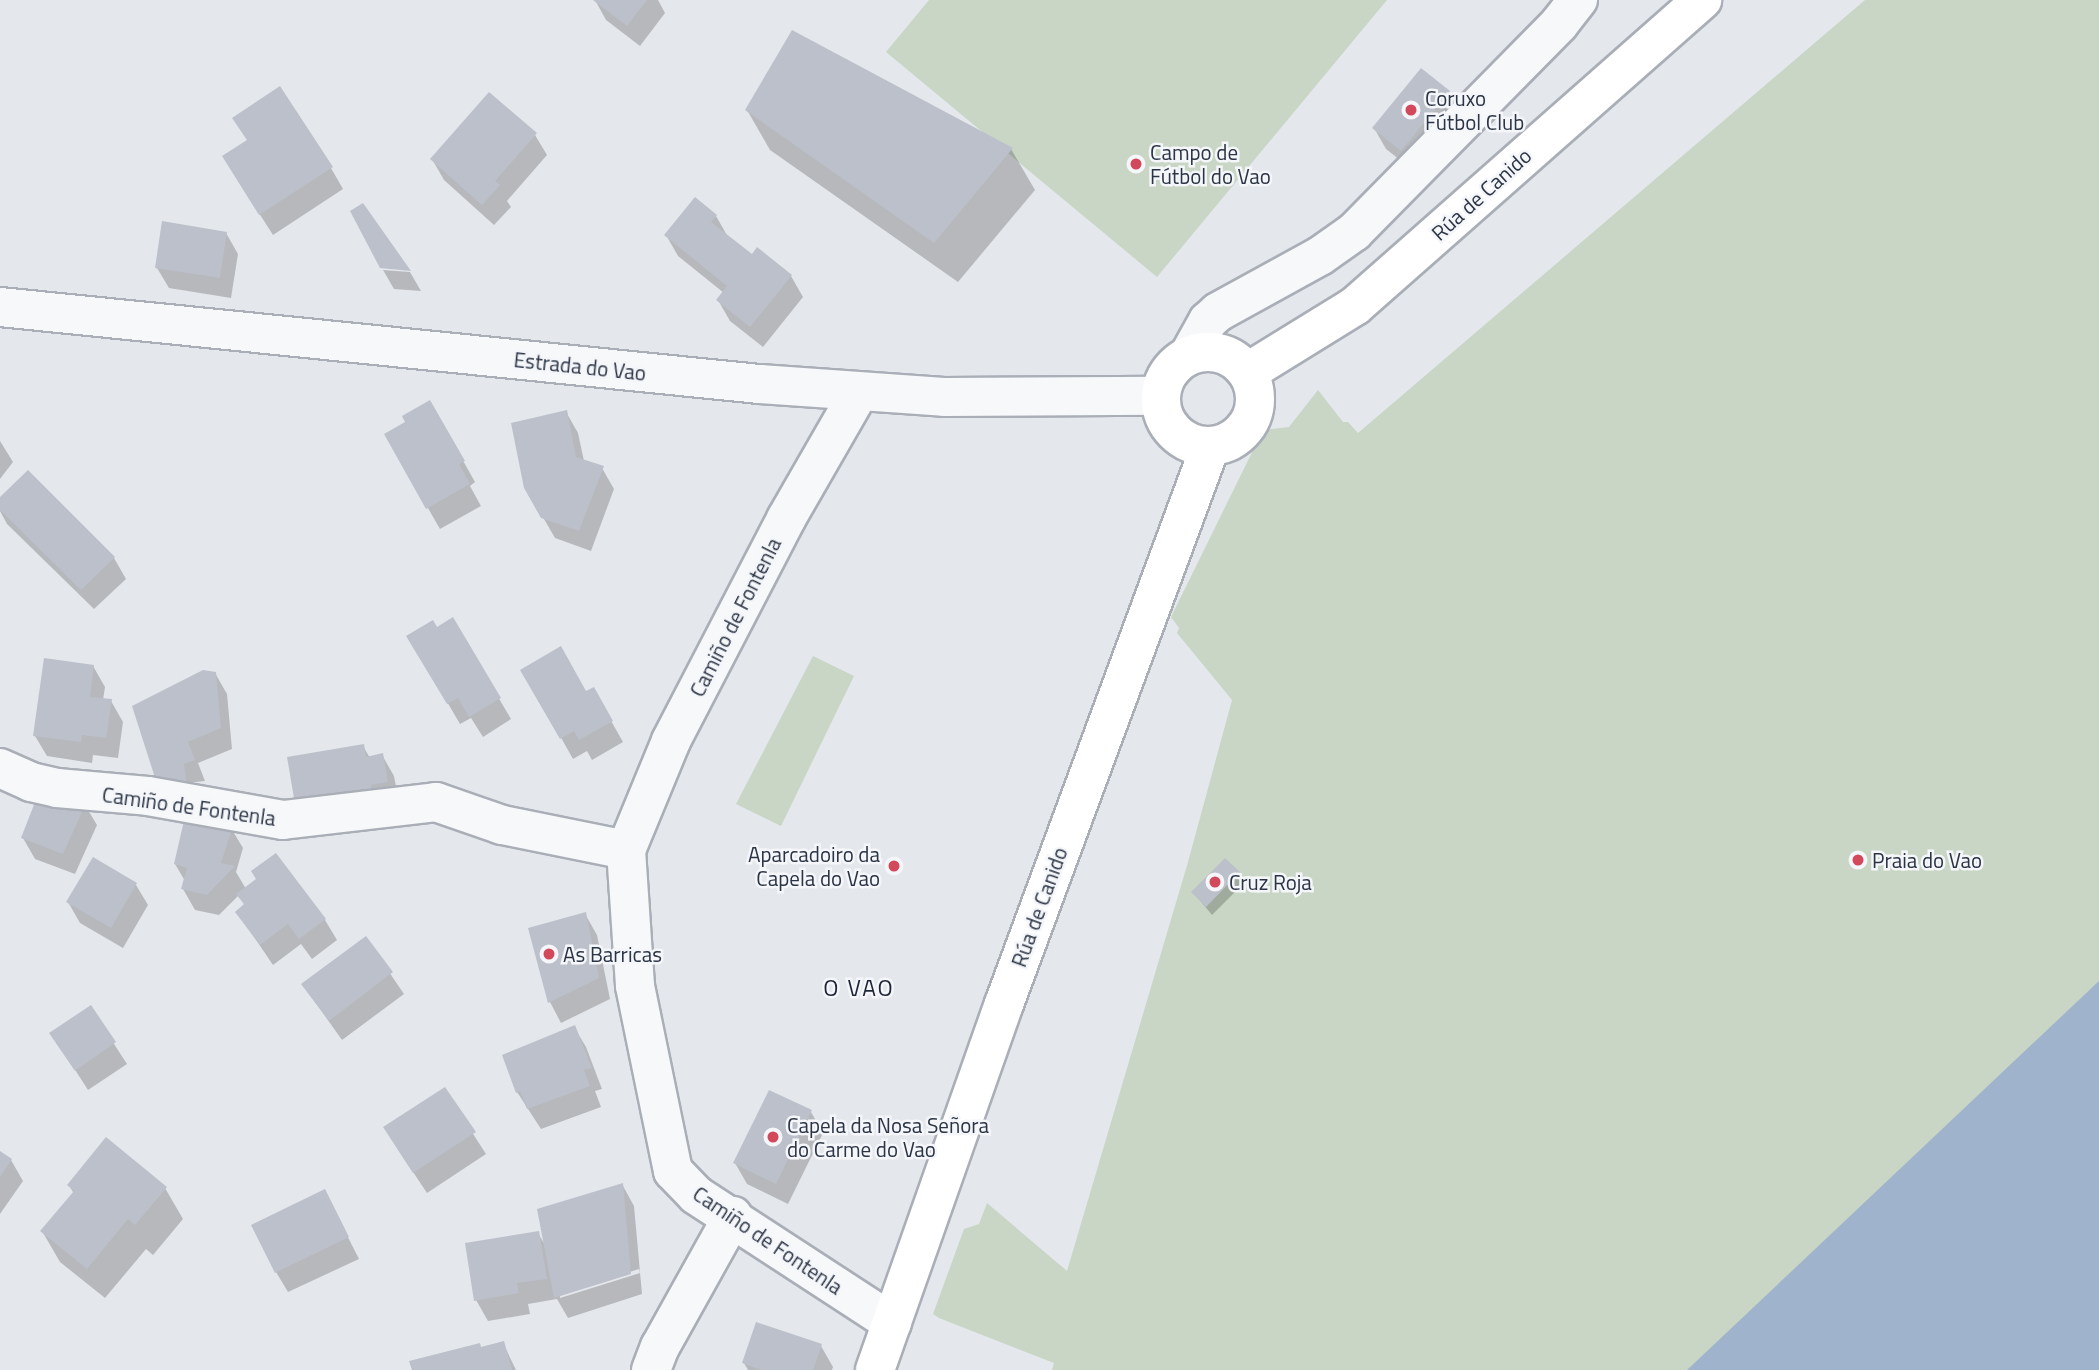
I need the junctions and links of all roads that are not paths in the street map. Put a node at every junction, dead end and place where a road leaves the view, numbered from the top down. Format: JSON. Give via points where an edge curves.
{"nodes":[{"id":1,"x":1578,"y":0,"type":"edge"},
{"id":2,"x":1702,"y":0,"type":"edge"},
{"id":3,"x":0,"y":307,"type":"edge"},
{"id":4,"x":1189,"y":355,"type":"junction"},
{"id":5,"x":1248,"y":372,"type":"junction"},
{"id":6,"x":859,"y":392,"type":"junction"},
{"id":7,"x":1161,"y":396,"type":"junction"},
{"id":8,"x":1210,"y":447,"type":"junction"},
{"id":9,"x":0,"y":768,"type":"edge"},
{"id":10,"x":626,"y":850,"type":"junction"},
{"id":11,"x":733,"y":1216,"type":"junction"},
{"id":12,"x":892,"y":1322,"type":"junction"},
{"id":13,"x":651,"y":1370,"type":"edge"},
{"id":14,"x":876,"y":1370,"type":"edge"}],
"edges":[{"from":1,"to":4,"type":"street","via":[[1354,232],[1219,312],[1208,321]]},
{"from":2,"to":5,"type":"main road","name":"Rúa de Canido","via":[[1355,306]]},
{"from":3,"to":6,"type":"street","name":"Estrada do Vao"},
{"from":4,"to":5,"type":"main road","via":[[1221,353]]},
{"from":4,"to":7,"type":"main road","via":[[1174,365]]},
{"from":5,"to":8,"type":"main road","via":[[1256,401],[1253,416],[1235,438]]},
{"from":6,"to":7,"type":"street","name":"Estrada do Vao","via":[[944,397]]},
{"from":6,"to":10,"type":"street","name":"Camiño de Fontenla","via":[[786,519],[678,729]]},
{"from":7,"to":8,"type":"main road","via":[[1162,412],[1180,438]]},
{"from":8,"to":12,"type":"main road","name":"Rúa de Canido"},
{"from":9,"to":10,"type":"street","name":"Camiño de Fontenla","via":[[57,788],[148,796],[283,820],[436,802],[502,825]]},
{"from":10,"to":11,"type":"street","name":"Camiño de Fontenla","via":[[635,986],[673,1171],[696,1195]]},
{"from":11,"to":12,"type":"street","name":"Camiño de Fontenla"},
{"from":11,"to":13,"type":"street"},
{"from":12,"to":14,"type":"main road","name":"Rúa de Canido"}]}
